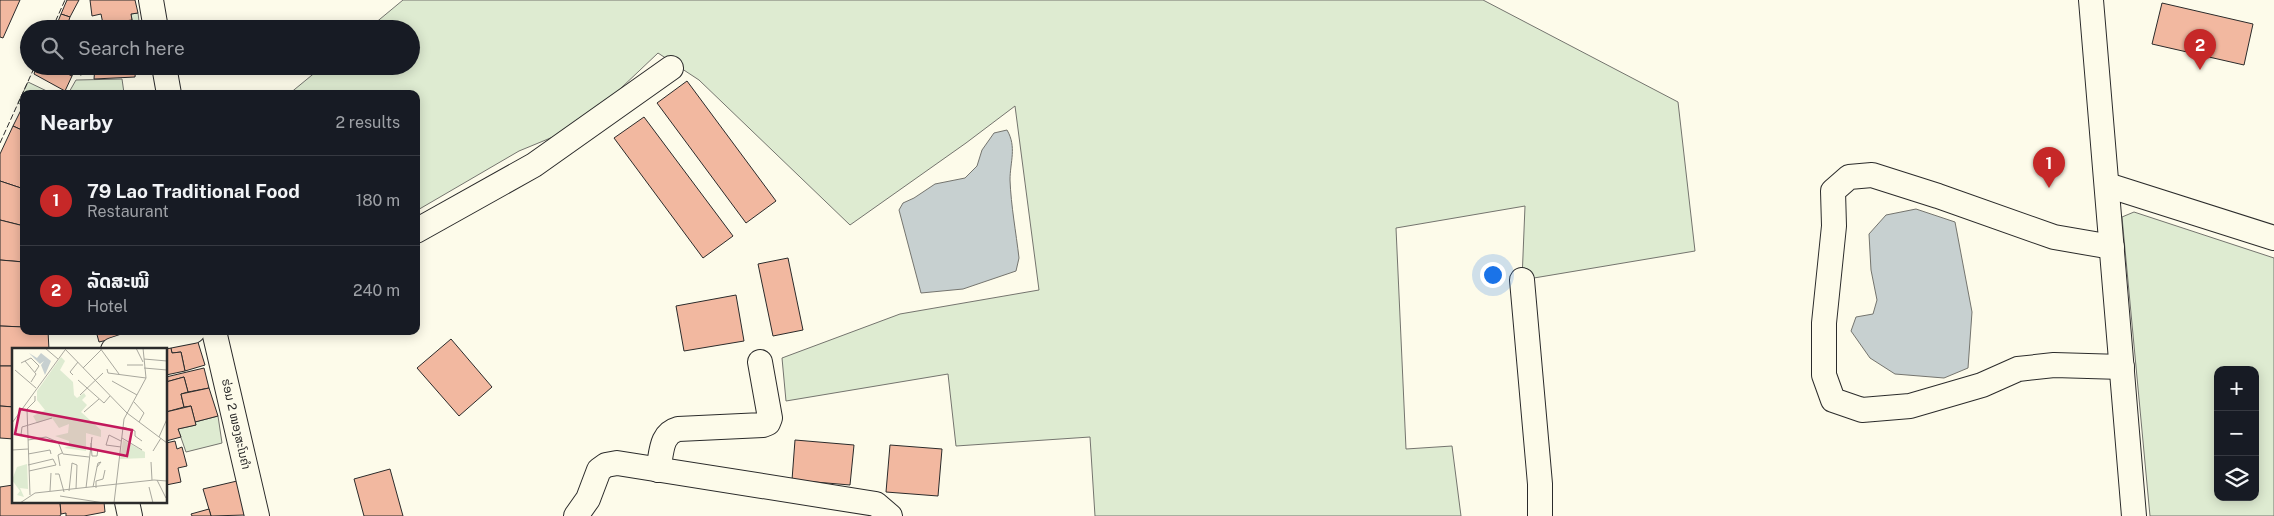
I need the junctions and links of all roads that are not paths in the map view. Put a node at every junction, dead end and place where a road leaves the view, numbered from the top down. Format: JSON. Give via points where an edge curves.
{"nodes":[{"id":1,"x":151,"y":0,"type":"edge"},
{"id":2,"x":2091,"y":0,"type":"edge"},
{"id":3,"x":154,"y":20,"type":"edge"},
{"id":4,"x":671,"y":68,"type":"dead end"},
{"id":5,"x":166,"y":75,"type":"edge"},
{"id":6,"x":168,"y":90,"type":"edge"},
{"id":7,"x":2107,"y":184,"type":"junction"},
{"id":8,"x":420,"y":229,"type":"edge"},
{"id":9,"x":2274,"y":238,"type":"edge"},
{"id":10,"x":2112,"y":247,"type":"junction"},
{"id":11,"x":1522,"y":280,"type":"dead end"},
{"id":12,"x":173,"y":335,"type":"edge"},
{"id":13,"x":215,"y":335,"type":"edge"},
{"id":14,"x":119,"y":348,"type":"edge"},
{"id":15,"x":760,"y":362,"type":"dead end"},
{"id":16,"x":2122,"y":367,"type":"junction"},
{"id":17,"x":658,"y":470,"type":"junction"},
{"id":18,"x":258,"y":516,"type":"edge"},
{"id":19,"x":576,"y":516,"type":"edge"},
{"id":20,"x":890,"y":516,"type":"edge"},
{"id":21,"x":1540,"y":516,"type":"edge"},
{"id":22,"x":2134,"y":516,"type":"edge"}],
"edges":[{"from":1,"to":3,"type":"street"},
{"from":2,"to":7,"type":"street"},
{"from":4,"to":8,"type":"street","via":[[534,165]]},
{"from":5,"to":6,"type":"street"},
{"from":7,"to":9,"type":"street"},
{"from":7,"to":10,"type":"street"},
{"from":10,"to":16,"type":"street"},
{"from":10,"to":16,"type":"street","via":[[2054,237],[1872,175],[1850,176],[1833,191],[1834,226],[1824,323],[1824,375],[1833,400],[1862,410],[1910,406],[1982,385],[2018,368],[2054,365]]},
{"from":11,"to":21,"type":"street"},
{"from":12,"to":14,"type":"street"},
{"from":13,"to":18,"type":"street","name":"ຮ່ອມ 2 ໜອງສະໂນຄໍາ"},
{"from":15,"to":17,"type":"street","via":[[770,418],[768,423],[669,431]]},
{"from":16,"to":22,"type":"street"},
{"from":17,"to":19,"type":"street","via":[[617,463],[606,465],[599,470],[588,499]]},
{"from":17,"to":20,"type":"street","via":[[876,504]]}]}
